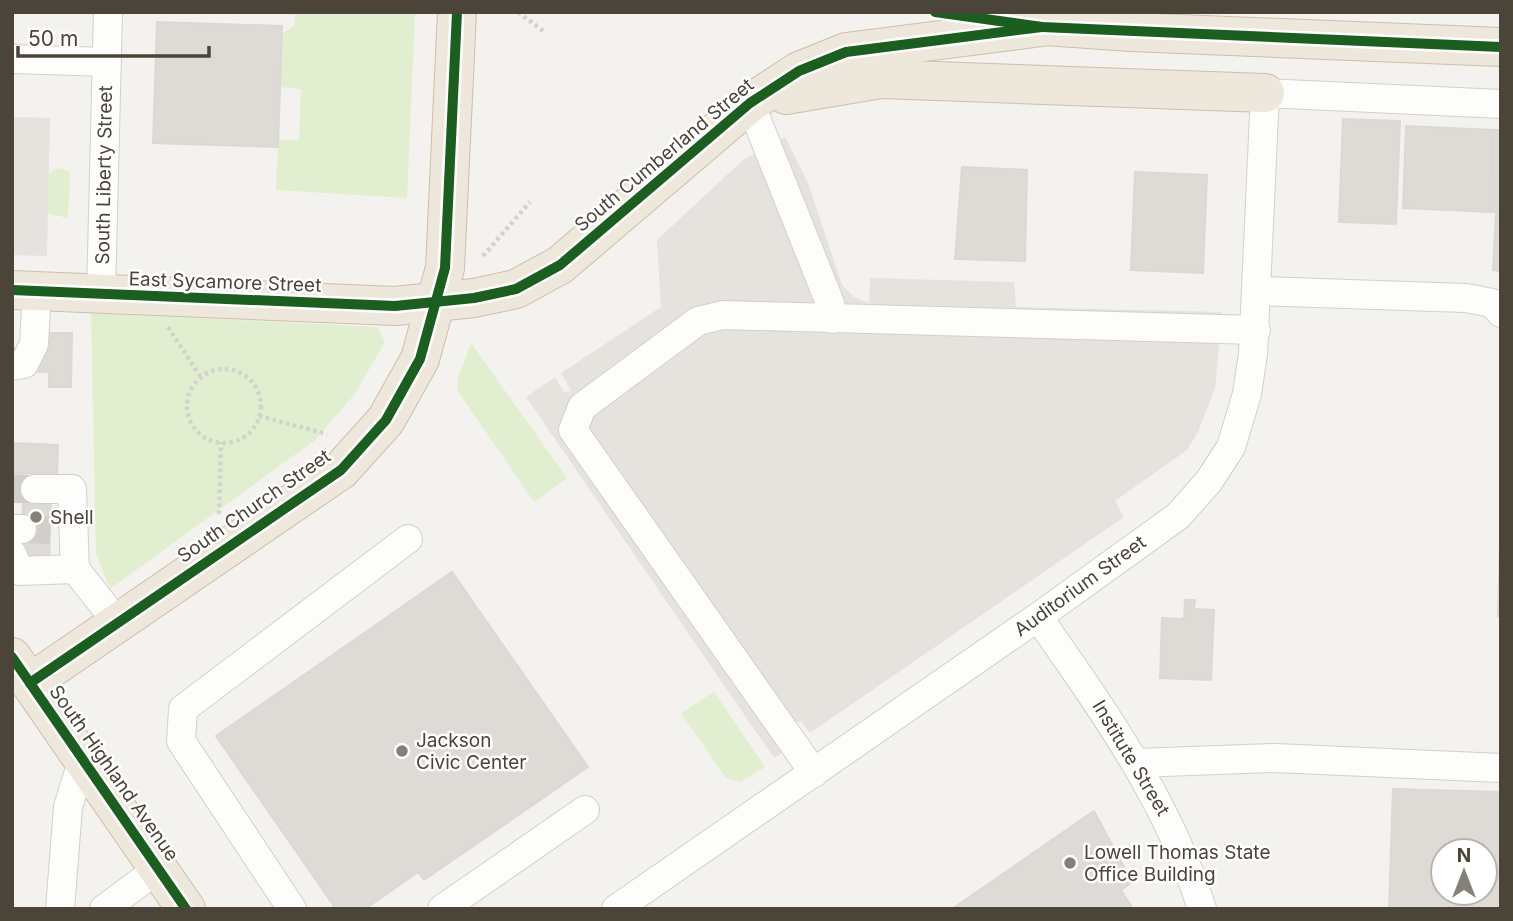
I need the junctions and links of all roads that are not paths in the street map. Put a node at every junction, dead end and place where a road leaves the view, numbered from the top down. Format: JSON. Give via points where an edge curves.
{"nodes":[{"id":1,"x":108,"y":12,"type":"edge"},
{"id":2,"x":457,"y":12,"type":"edge"},
{"id":3,"x":935,"y":12,"type":"edge"},
{"id":4,"x":1042,"y":27,"type":"junction"},
{"id":5,"x":1501,"y":47,"type":"edge"},
{"id":6,"x":12,"y":59,"type":"edge"},
{"id":7,"x":107,"y":62,"type":"junction"},
{"id":8,"x":1265,"y":93,"type":"junction"},
{"id":9,"x":750,"y":103,"type":"junction"},
{"id":10,"x":1501,"y":104,"type":"edge"},
{"id":11,"x":25,"y":290,"type":"edge"},
{"id":12,"x":1259,"y":291,"type":"junction"},
{"id":13,"x":101,"y":295,"type":"junction"},
{"id":14,"x":437,"y":303,"type":"junction"},
{"id":15,"x":1501,"y":313,"type":"edge"},
{"id":16,"x":833,"y":319,"type":"junction"},
{"id":17,"x":1256,"y":330,"type":"junction"},
{"id":18,"x":12,"y":366,"type":"edge"},
{"id":19,"x":35,"y":489,"type":"tunnel mouth"},
{"id":20,"x":15,"y":537,"type":"edge"},
{"id":21,"x":408,"y":540,"type":"dead end"},
{"id":22,"x":75,"y":569,"type":"junction"},
{"id":23,"x":1038,"y":617,"type":"junction"},
{"id":24,"x":117,"y":622,"type":"junction"},
{"id":25,"x":21,"y":670,"type":"edge"},
{"id":26,"x":83,"y":759,"type":"junction"},
{"id":27,"x":1137,"y":763,"type":"junction"},
{"id":28,"x":1501,"y":768,"type":"edge"},
{"id":29,"x":814,"y":773,"type":"junction"},
{"id":30,"x":585,"y":810,"type":"dead end"},
{"id":31,"x":158,"y":869,"type":"junction"},
{"id":32,"x":60,"y":909,"type":"edge"},
{"id":33,"x":104,"y":909,"type":"edge"},
{"id":34,"x":186,"y":909,"type":"edge"},
{"id":35,"x":292,"y":909,"type":"edge"},
{"id":36,"x":442,"y":909,"type":"edge"},
{"id":37,"x":616,"y":909,"type":"edge"},
{"id":38,"x":1202,"y":909,"type":"edge"}],
"edges":[{"from":1,"to":7,"type":"street","name":"South Liberty Street"},
{"from":2,"to":14,"type":"highway","name":"South Church Street","via":[[447,252]]},
{"from":3,"to":4,"type":"highway"},
{"from":4,"to":5,"type":"highway"},
{"from":4,"to":9,"type":"highway","name":"South Cumberland Street","via":[[846,52],[799,71]]},
{"from":6,"to":7,"type":"street"},
{"from":7,"to":13,"type":"street","name":"South Liberty Street"},
{"from":8,"to":9,"type":"highway","via":[[881,79]]},
{"from":8,"to":10,"type":"street"},
{"from":8,"to":12,"type":"street","name":"Auditorium Street"},
{"from":9,"to":14,"type":"highway","name":"South Cumberland Street","via":[[560,265],[516,289]]},
{"from":9,"to":16,"type":"street"},
{"from":11,"to":13,"type":"highway","name":"East Sycamore Street"},
{"from":11,"to":18,"type":"street","via":[[34,344],[24,364]]},
{"from":12,"to":15,"type":"street","via":[[1466,298],[1492,303]]},
{"from":12,"to":17,"type":"street","name":"Auditorium Street"},
{"from":13,"to":14,"type":"highway","name":"East Sycamore Street","via":[[396,306]]},
{"from":14,"to":24,"type":"highway","name":"South Church Street","via":[[420,359],[386,420],[341,470]]},
{"from":16,"to":17,"type":"street"},
{"from":16,"to":29,"type":"street","via":[[723,315],[698,321],[582,407],[573,430]]},
{"from":17,"to":23,"type":"street","name":"Auditorium Street","via":[[1247,394],[1231,447],[1209,481],[1178,516]]},
{"from":19,"to":22,"type":"street","via":[[72,489],[62,531]]},
{"from":20,"to":22,"type":"street","via":[[20,571]]},
{"from":21,"to":35,"type":"street","via":[[183,709],[181,741]]},
{"from":22,"to":24,"type":"street"},
{"from":23,"to":27,"type":"street","name":"Institute Street"},
{"from":23,"to":29,"type":"street","name":"Auditorium Street"},
{"from":24,"to":25,"type":"highway","name":"South Church Street"},
{"from":25,"to":26,"type":"highway","name":"South Highland Avenue"},
{"from":26,"to":31,"type":"highway","name":"South Highland Avenue"},
{"from":26,"to":32,"type":"street","via":[[68,807]]},
{"from":27,"to":28,"type":"street","via":[[1275,758]]},
{"from":27,"to":38,"type":"street","name":"Institute Street","via":[[1167,817]]},
{"from":29,"to":37,"type":"street","name":"Auditorium Street"},
{"from":30,"to":36,"type":"street"},
{"from":31,"to":33,"type":"street"},
{"from":31,"to":34,"type":"highway","name":"South Highland Avenue"}]}
